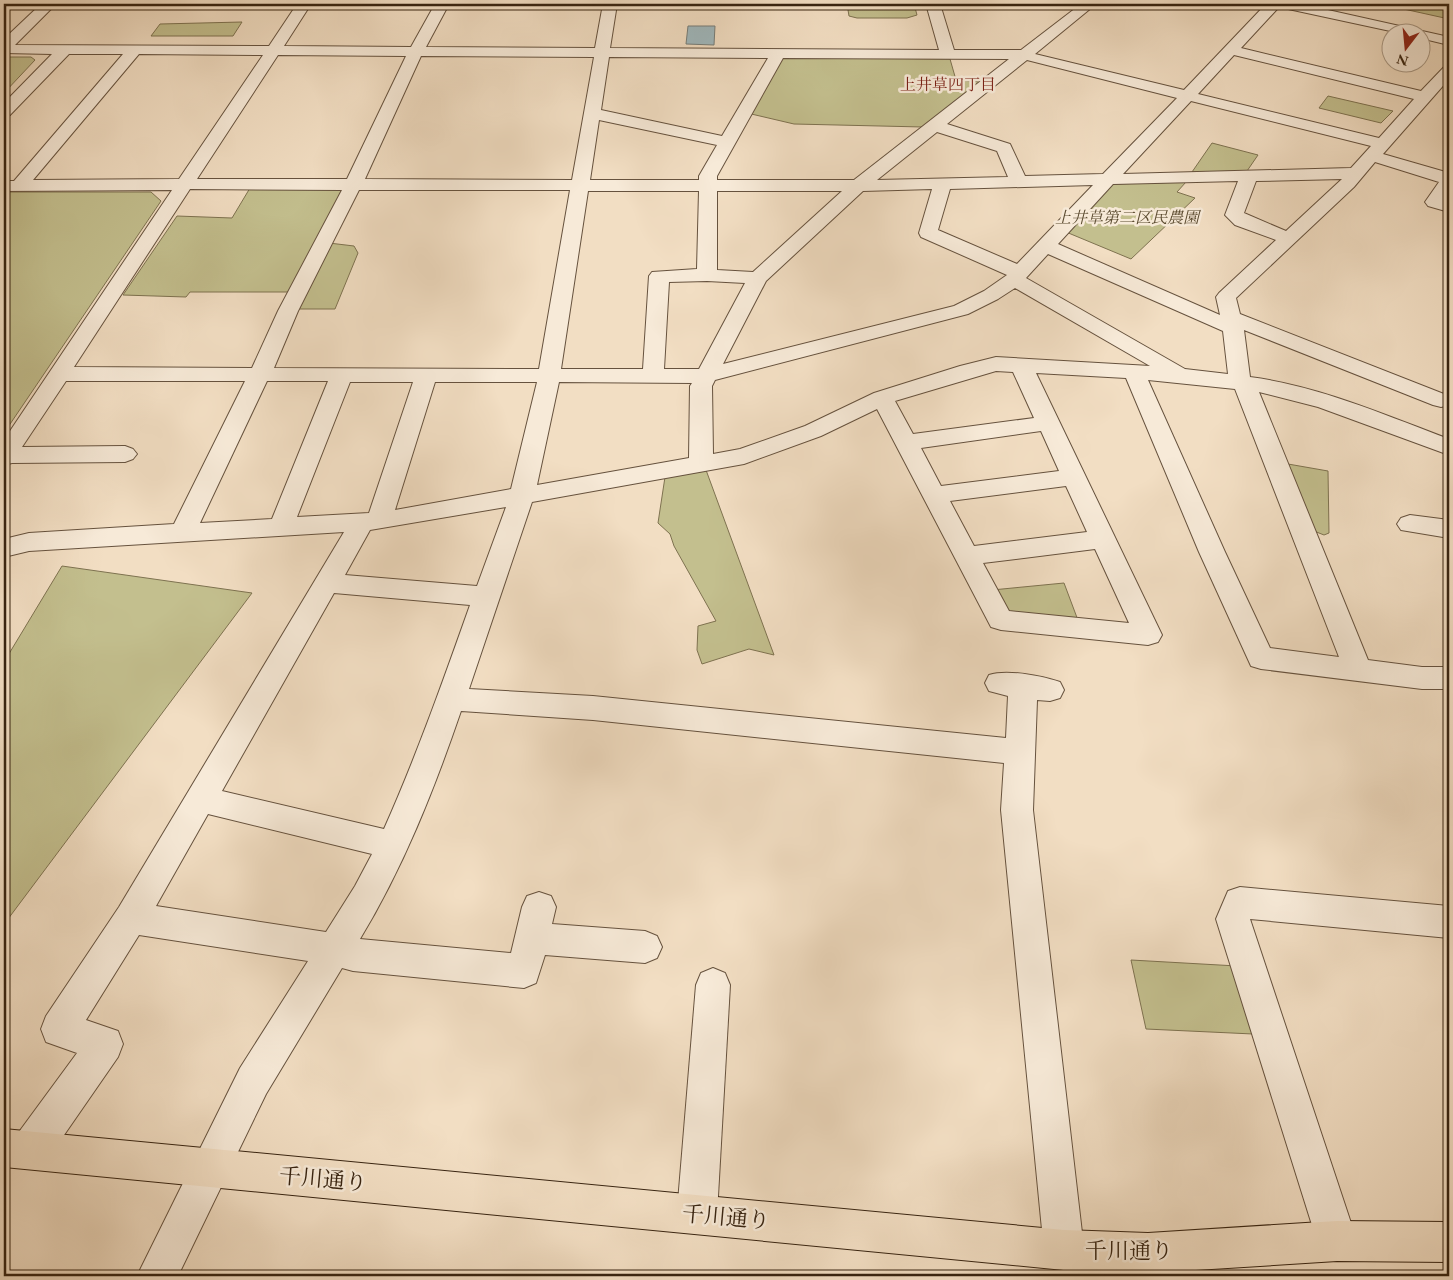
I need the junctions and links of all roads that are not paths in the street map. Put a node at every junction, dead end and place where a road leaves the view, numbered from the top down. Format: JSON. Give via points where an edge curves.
{"nodes":[{"id":1,"x":49,"y":4,"type":"edge"},
{"id":2,"x":304,"y":4,"type":"edge"},
{"id":3,"x":442,"y":4,"type":"edge"},
{"id":4,"x":610,"y":4,"type":"edge"},
{"id":5,"x":933,"y":4,"type":"edge"},
{"id":6,"x":1089,"y":4,"type":"edge"},
{"id":7,"x":1274,"y":4,"type":"edge"},
{"id":8,"x":1283,"y":4,"type":"edge"},
{"id":9,"x":1380,"y":25,"type":"edge"},
{"id":10,"x":1430,"y":36,"type":"edge"},
{"id":11,"x":1449,"y":40,"type":"edge"},
{"id":12,"x":4,"y":48,"type":"edge"},
{"id":13,"x":64,"y":50,"type":"junction"},
{"id":14,"x":135,"y":50,"type":"junction"},
{"id":15,"x":274,"y":50,"type":"junction"},
{"id":16,"x":1231,"y":50,"type":"junction"},
{"id":17,"x":416,"y":51,"type":"junction"},
{"id":18,"x":601,"y":52,"type":"junction"},
{"id":19,"x":778,"y":53,"type":"junction"},
{"id":20,"x":948,"y":54,"type":"junction"},
{"id":21,"x":1024,"y":55,"type":"junction"},
{"id":22,"x":1449,"y":70,"type":"edge"},
{"id":23,"x":1428,"y":94,"type":"junction"},
{"id":24,"x":1189,"y":95,"type":"junction"},
{"id":25,"x":1449,"y":97,"type":"edge"},
{"id":26,"x":4,"y":112,"type":"edge"},
{"id":27,"x":591,"y":113,"type":"junction"},
{"id":28,"x":934,"y":126,"type":"junction"},
{"id":29,"x":726,"y":142,"type":"junction"},
{"id":30,"x":1377,"y":150,"type":"junction"},
{"id":31,"x":1356,"y":173,"type":"junction"},
{"id":32,"x":1249,"y":175,"type":"junction"},
{"id":33,"x":1109,"y":179,"type":"junction"},
{"id":34,"x":1449,"y":180,"type":"edge"},
{"id":35,"x":1019,"y":182,"type":"junction"},
{"id":36,"x":942,"y":184,"type":"junction"},
{"id":37,"x":184,"y":185,"type":"junction"},
{"id":38,"x":352,"y":185,"type":"junction"},
{"id":39,"x":707,"y":185,"type":"junction"},
{"id":40,"x":11,"y":186,"type":"edge"},
{"id":41,"x":581,"y":186,"type":"junction"},
{"id":42,"x":858,"y":186,"type":"junction"},
{"id":43,"x":1449,"y":207,"type":"edge"},
{"id":44,"x":1288,"y":238,"type":"junction"},
{"id":45,"x":1046,"y":246,"type":"junction"},
{"id":46,"x":707,"y":276,"type":"junction"},
{"id":47,"x":1017,"y":276,"type":"junction"},
{"id":48,"x":758,"y":278,"type":"junction"},
{"id":49,"x":1232,"y":323,"type":"junction"},
{"id":50,"x":1021,"y":365,"type":"junction"},
{"id":51,"x":1134,"y":372,"type":"junction"},
{"id":52,"x":59,"y":374,"type":"junction"},
{"id":53,"x":260,"y":374,"type":"junction"},
{"id":54,"x":1182,"y":375,"type":"junction"},
{"id":55,"x":341,"y":376,"type":"junction"},
{"id":56,"x":426,"y":376,"type":"junction"},
{"id":57,"x":549,"y":376,"type":"junction"},
{"id":58,"x":653,"y":376,"type":"junction"},
{"id":59,"x":704,"y":376,"type":"junction"},
{"id":60,"x":1242,"y":382,"type":"junction"},
{"id":61,"x":1445,"y":392,"type":"edge"},
{"id":62,"x":882,"y":398,"type":"junction"},
{"id":63,"x":1048,"y":423,"type":"junction"},
{"id":64,"x":1419,"y":435,"type":"junction"},
{"id":65,"x":906,"y":442,"type":"junction"},
{"id":66,"x":1449,"y":447,"type":"edge"},
{"id":67,"x":125,"y":454,"type":"dead end"},
{"id":68,"x":4,"y":456,"type":"edge"},
{"id":69,"x":701,"y":464,"type":"junction"},
{"id":70,"x":1074,"y":477,"type":"junction"},
{"id":71,"x":934,"y":495,"type":"junction"},
{"id":72,"x":522,"y":496,"type":"junction"},
{"id":73,"x":370,"y":522,"type":"junction"},
{"id":74,"x":1410,"y":524,"type":"dead end"},
{"id":75,"x":281,"y":527,"type":"junction"},
{"id":76,"x":1449,"y":529,"type":"edge"},
{"id":77,"x":183,"y":532,"type":"junction"},
{"id":78,"x":1103,"y":540,"type":"junction"},
{"id":79,"x":4,"y":548,"type":"edge"},
{"id":80,"x":967,"y":556,"type":"junction"},
{"id":81,"x":327,"y":583,"type":"junction"},
{"id":82,"x":487,"y":597,"type":"junction"},
{"id":83,"x":1358,"y":670,"type":"junction"},
{"id":84,"x":1449,"y":678,"type":"edge"},
{"id":85,"x":1024,"y":686,"type":"dead end"},
{"id":86,"x":449,"y":699,"type":"junction"},
{"id":87,"x":1021,"y":752,"type":"junction"},
{"id":88,"x":200,"y":799,"type":"junction"},
{"id":89,"x":393,"y":845,"type":"junction"},
{"id":90,"x":131,"y":918,"type":"junction"},
{"id":91,"x":1449,"y":922,"type":"edge"},
{"id":92,"x":645,"y":947,"type":"dead end"},
{"id":93,"x":334,"y":949,"type":"junction"},
{"id":94,"x":713,"y":985,"type":"dead end"},
{"id":95,"x":17,"y":1149,"type":"edge"},
{"id":96,"x":209,"y":1168,"type":"junction"},
{"id":97,"x":697,"y":1214,"type":"junction"},
{"id":98,"x":1337,"y":1241,"type":"junction"},
{"id":99,"x":1449,"y":1242,"type":"edge"},
{"id":100,"x":1064,"y":1250,"type":"junction"},
{"id":101,"x":157,"y":1276,"type":"edge"}],
"edges":[{"from":1,"to":12,"type":"street"},
{"from":2,"to":15,"type":"street"},
{"from":3,"to":17,"type":"street"},
{"from":4,"to":18,"type":"street"},
{"from":5,"to":20,"type":"street"},
{"from":6,"to":21,"type":"street"},
{"from":7,"to":16,"type":"street"},
{"from":8,"to":9,"type":"street"},
{"from":10,"to":11,"type":"street"},
{"from":12,"to":13,"type":"street"},
{"from":13,"to":14,"type":"street"},
{"from":13,"to":26,"type":"street"},
{"from":14,"to":15,"type":"street"},
{"from":14,"to":40,"type":"street"},
{"from":15,"to":17,"type":"street"},
{"from":15,"to":37,"type":"street"},
{"from":16,"to":23,"type":"street"},
{"from":16,"to":24,"type":"street"},
{"from":17,"to":18,"type":"street"},
{"from":17,"to":38,"type":"street"},
{"from":18,"to":19,"type":"street"},
{"from":18,"to":27,"type":"street"},
{"from":19,"to":20,"type":"street"},
{"from":19,"to":29,"type":"street"},
{"from":20,"to":21,"type":"street"},
{"from":21,"to":24,"type":"street"},
{"from":21,"to":28,"type":"street"},
{"from":22,"to":23,"type":"street"},
{"from":23,"to":25,"type":"street"},
{"from":23,"to":30,"type":"street"},
{"from":24,"to":30,"type":"street"},
{"from":24,"to":33,"type":"street"},
{"from":27,"to":29,"type":"street"},
{"from":27,"to":41,"type":"street"},
{"from":28,"to":35,"type":"street","via":[[1004,148]]},
{"from":28,"to":42,"type":"street"},
{"from":29,"to":39,"type":"street","via":[[708,176]]},
{"from":30,"to":31,"type":"street"},
{"from":30,"to":34,"type":"street"},
{"from":31,"to":32,"type":"street"},
{"from":31,"to":44,"type":"street"},
{"from":32,"to":33,"type":"street"},
{"from":32,"to":44,"type":"street","via":[[1234,215]]},
{"from":33,"to":35,"type":"street"},
{"from":33,"to":45,"type":"street"},
{"from":34,"to":43,"type":"street","via":[[1434,202]]},
{"from":35,"to":36,"type":"street"},
{"from":36,"to":42,"type":"street"},
{"from":36,"to":47,"type":"street","via":[[928,233]]},
{"from":37,"to":38,"type":"street"},
{"from":37,"to":40,"type":"street"},
{"from":37,"to":52,"type":"street"},
{"from":38,"to":41,"type":"street"},
{"from":38,"to":53,"type":"street"},
{"from":39,"to":41,"type":"street"},
{"from":39,"to":42,"type":"street"},
{"from":39,"to":46,"type":"street"},
{"from":41,"to":57,"type":"street"},
{"from":42,"to":48,"type":"street"},
{"from":44,"to":49,"type":"street","via":[[1226,297]]},
{"from":45,"to":47,"type":"street"},
{"from":45,"to":49,"type":"street"},
{"from":46,"to":48,"type":"street"},
{"from":46,"to":58,"type":"street","via":[[658,276]]},
{"from":47,"to":54,"type":"street"},
{"from":47,"to":59,"type":"street","via":[[992,295],[961,310]]},
{"from":48,"to":59,"type":"street"},
{"from":49,"to":60,"type":"street"},
{"from":49,"to":61,"type":"street"},
{"from":50,"to":51,"type":"street"},
{"from":50,"to":62,"type":"street","via":[[996,364]]},
{"from":50,"to":63,"type":"street"},
{"from":51,"to":54,"type":"street"},
{"from":51,"to":83,"type":"street","via":[[1261,658]]},
{"from":52,"to":53,"type":"street"},
{"from":52,"to":68,"type":"street"},
{"from":53,"to":55,"type":"street"},
{"from":53,"to":77,"type":"street"},
{"from":54,"to":60,"type":"street"},
{"from":55,"to":56,"type":"street"},
{"from":55,"to":75,"type":"street"},
{"from":56,"to":57,"type":"street"},
{"from":56,"to":73,"type":"street"},
{"from":57,"to":58,"type":"street"},
{"from":57,"to":72,"type":"street"},
{"from":58,"to":59,"type":"street"},
{"from":59,"to":69,"type":"street","via":[[701,386]]},
{"from":60,"to":64,"type":"street","via":[[1326,402]]},
{"from":60,"to":83,"type":"street"},
{"from":61,"to":64,"type":"street"},
{"from":62,"to":65,"type":"street"},
{"from":62,"to":69,"type":"street","via":[[813,431],[744,456]]},
{"from":63,"to":65,"type":"street"},
{"from":63,"to":70,"type":"street"},
{"from":64,"to":66,"type":"street"},
{"from":65,"to":71,"type":"street"},
{"from":67,"to":68,"type":"street"},
{"from":69,"to":72,"type":"street"},
{"from":70,"to":71,"type":"street"},
{"from":70,"to":78,"type":"street"},
{"from":71,"to":80,"type":"street"},
{"from":72,"to":73,"type":"street"},
{"from":72,"to":82,"type":"street"},
{"from":73,"to":75,"type":"street"},
{"from":73,"to":81,"type":"street"},
{"from":74,"to":76,"type":"street"},
{"from":75,"to":77,"type":"street"},
{"from":77,"to":79,"type":"street","via":[[29,542]]},
{"from":78,"to":80,"type":"street"},
{"from":78,"to":80,"type":"street","via":[[1148,635],[1001,620]]},
{"from":81,"to":82,"type":"street"},
{"from":81,"to":88,"type":"street"},
{"from":82,"to":86,"type":"street"},
{"from":83,"to":84,"type":"street"},
{"from":85,"to":87,"type":"street"},
{"from":86,"to":87,"type":"street","via":[[593,708]]},
{"from":86,"to":89,"type":"street","via":[[426,768]]},
{"from":87,"to":100,"type":"street","via":[[1017,810]]},
{"from":88,"to":89,"type":"street"},
{"from":88,"to":90,"type":"street"},
{"from":89,"to":93,"type":"street","via":[[367,898]]},
{"from":90,"to":93,"type":"street"},
{"from":90,"to":95,"type":"street","via":[[59,1029],[105,1044]]},
{"from":91,"to":98,"type":"street","via":[[1240,902],[1233,919]]},
{"from":92,"to":93,"type":"street","via":[[536,922],[524,971],[353,955]]},
{"from":93,"to":96,"type":"street","via":[[253,1081]]},
{"from":94,"to":97,"type":"street"},
{"from":95,"to":96,"type":"main road","name":"千川通り"},
{"from":96,"to":97,"type":"main road","name":"千川通り"},
{"from":96,"to":101,"type":"street"},
{"from":97,"to":100,"type":"main road","name":"千川通り"},
{"from":98,"to":99,"type":"main road","name":"千川通り"},
{"from":98,"to":100,"type":"main road","name":"千川通り","via":[[1148,1253]]}]}
